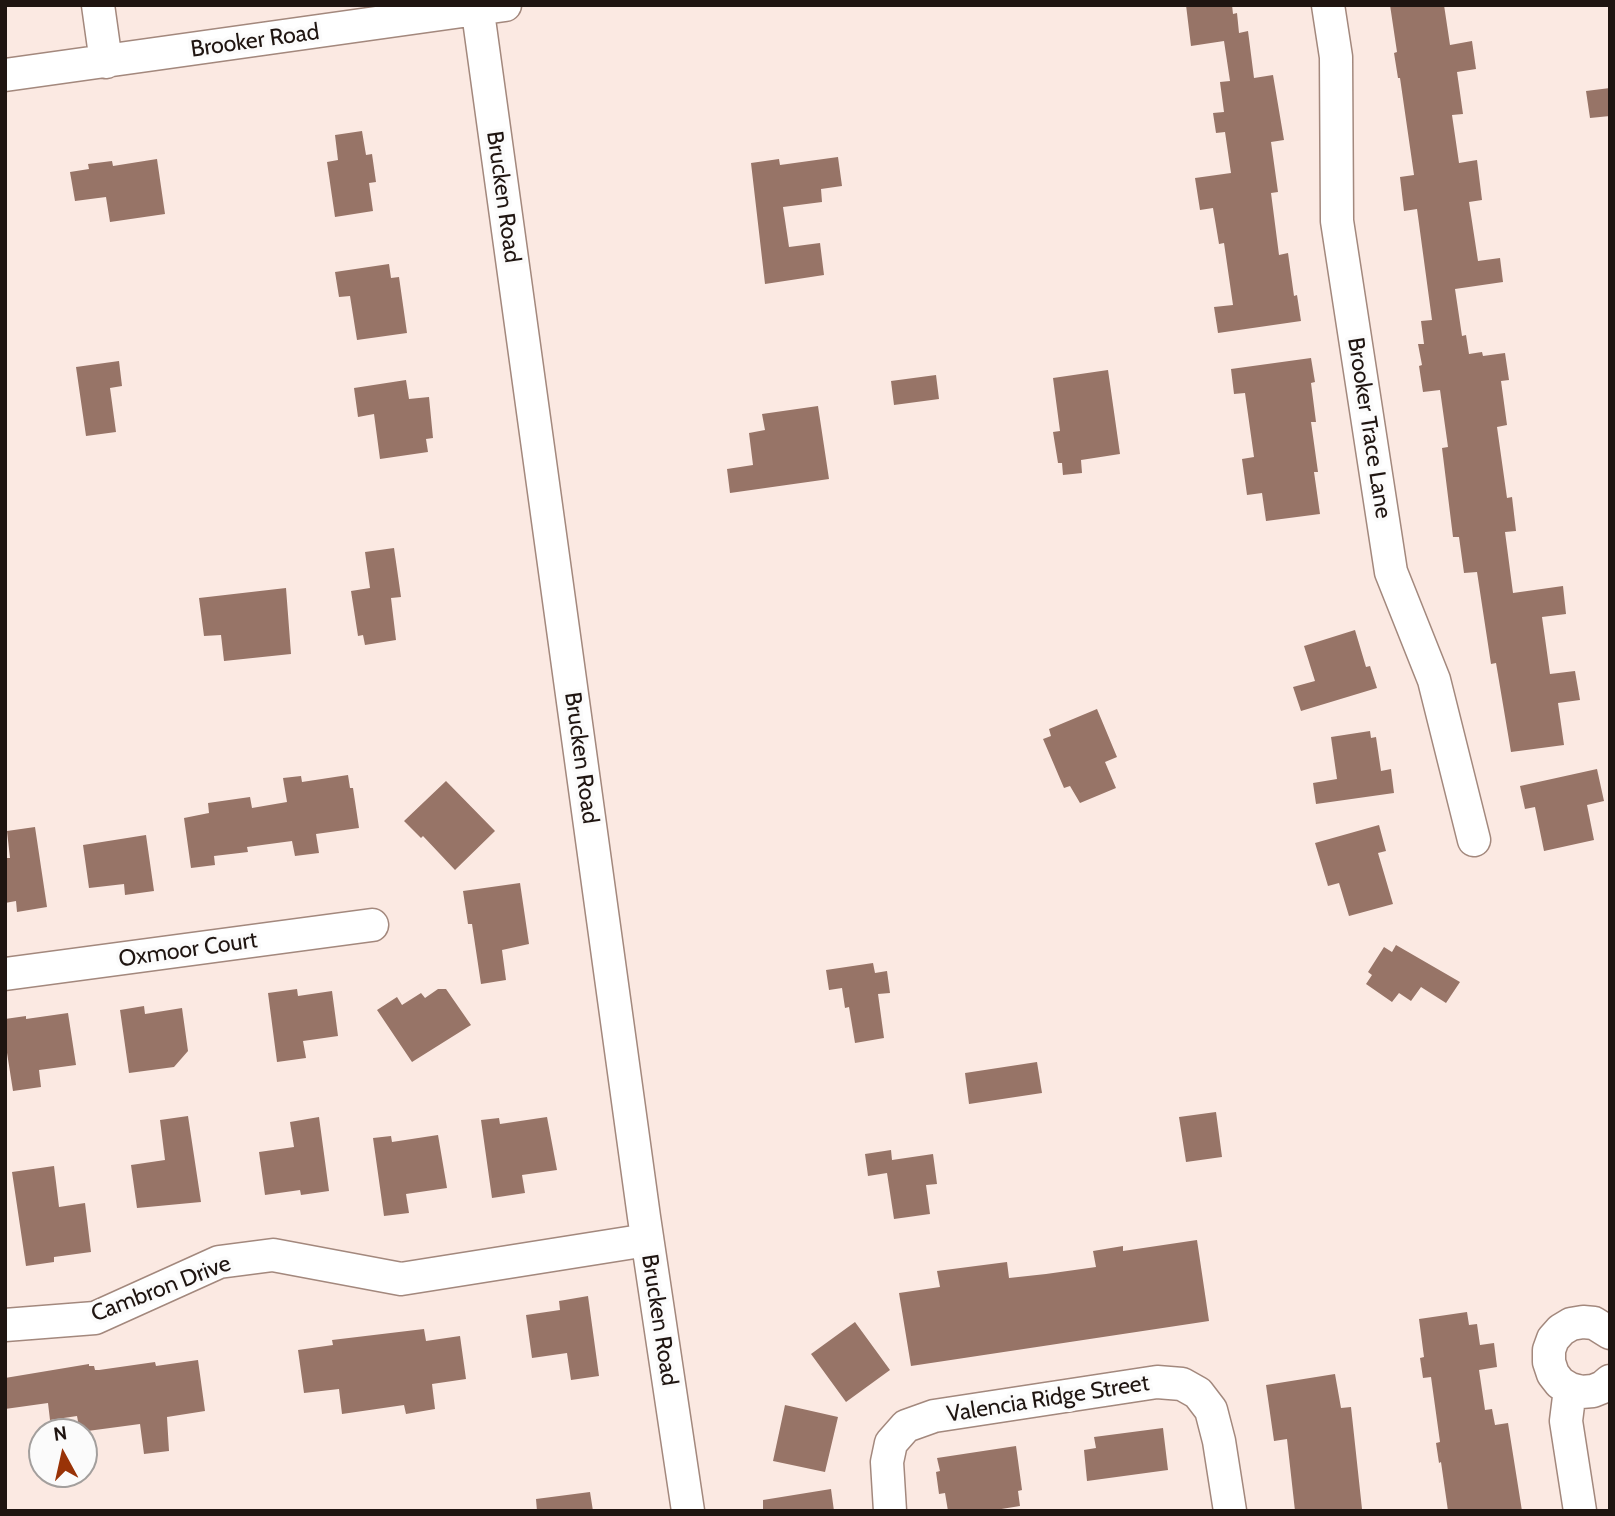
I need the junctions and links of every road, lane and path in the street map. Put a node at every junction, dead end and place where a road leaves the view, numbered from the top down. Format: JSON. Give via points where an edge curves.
{"nodes":[{"id":1,"x":98,"y":5,"type":"edge"},
{"id":2,"x":1328,"y":5,"type":"edge"},
{"id":3,"x":487,"y":6,"type":"edge"},
{"id":4,"x":106,"y":62,"type":"junction"},
{"id":5,"x":5,"y":75,"type":"edge"},
{"id":6,"x":1474,"y":840,"type":"dead end"},
{"id":7,"x":372,"y":925,"type":"dead end"},
{"id":8,"x":5,"y":974,"type":"edge"},
{"id":9,"x":647,"y":1240,"type":"junction"},
{"id":10,"x":5,"y":1325,"type":"edge"},
{"id":11,"x":1610,"y":1333,"type":"edge"},
{"id":12,"x":1610,"y":1381,"type":"edge"},
{"id":13,"x":1570,"y":1389,"type":"junction"},
{"id":14,"x":688,"y":1511,"type":"edge"},
{"id":15,"x":890,"y":1511,"type":"edge"},
{"id":16,"x":1230,"y":1511,"type":"edge"},
{"id":17,"x":1580,"y":1511,"type":"edge"}],
"edges":[{"from":1,"to":4,"type":"street"},
{"from":2,"to":6,"type":"street","name":"Brooker Trace Lane","via":[[1336,57],[1337,221],[1391,572],[1434,680]]},
{"from":3,"to":4,"type":"street","name":"Brooker Road"},
{"from":3,"to":9,"type":"street","name":"Brucken Road"},
{"from":4,"to":5,"type":"street","name":"Brooker Road"},
{"from":7,"to":8,"type":"street","name":"Oxmoor Court"},
{"from":9,"to":10,"type":"street","name":"Cambron Drive","via":[[401,1279],[273,1255],[219,1262],[95,1318]]},
{"from":9,"to":14,"type":"street","name":"Brucken Road"},
{"from":11,"to":13,"type":"street","via":[[1583,1322],[1571,1324],[1553,1339],[1549,1350],[1553,1374]]},
{"from":12,"to":13,"type":"street","via":[[1592,1391]]},
{"from":13,"to":17,"type":"street","via":[[1566,1421]]},
{"from":15,"to":16,"type":"street","name":"Valencia Ridge Street","via":[[887,1462],[891,1443],[906,1426],[934,1416],[1157,1382],[1182,1384],[1211,1410]]}]}
